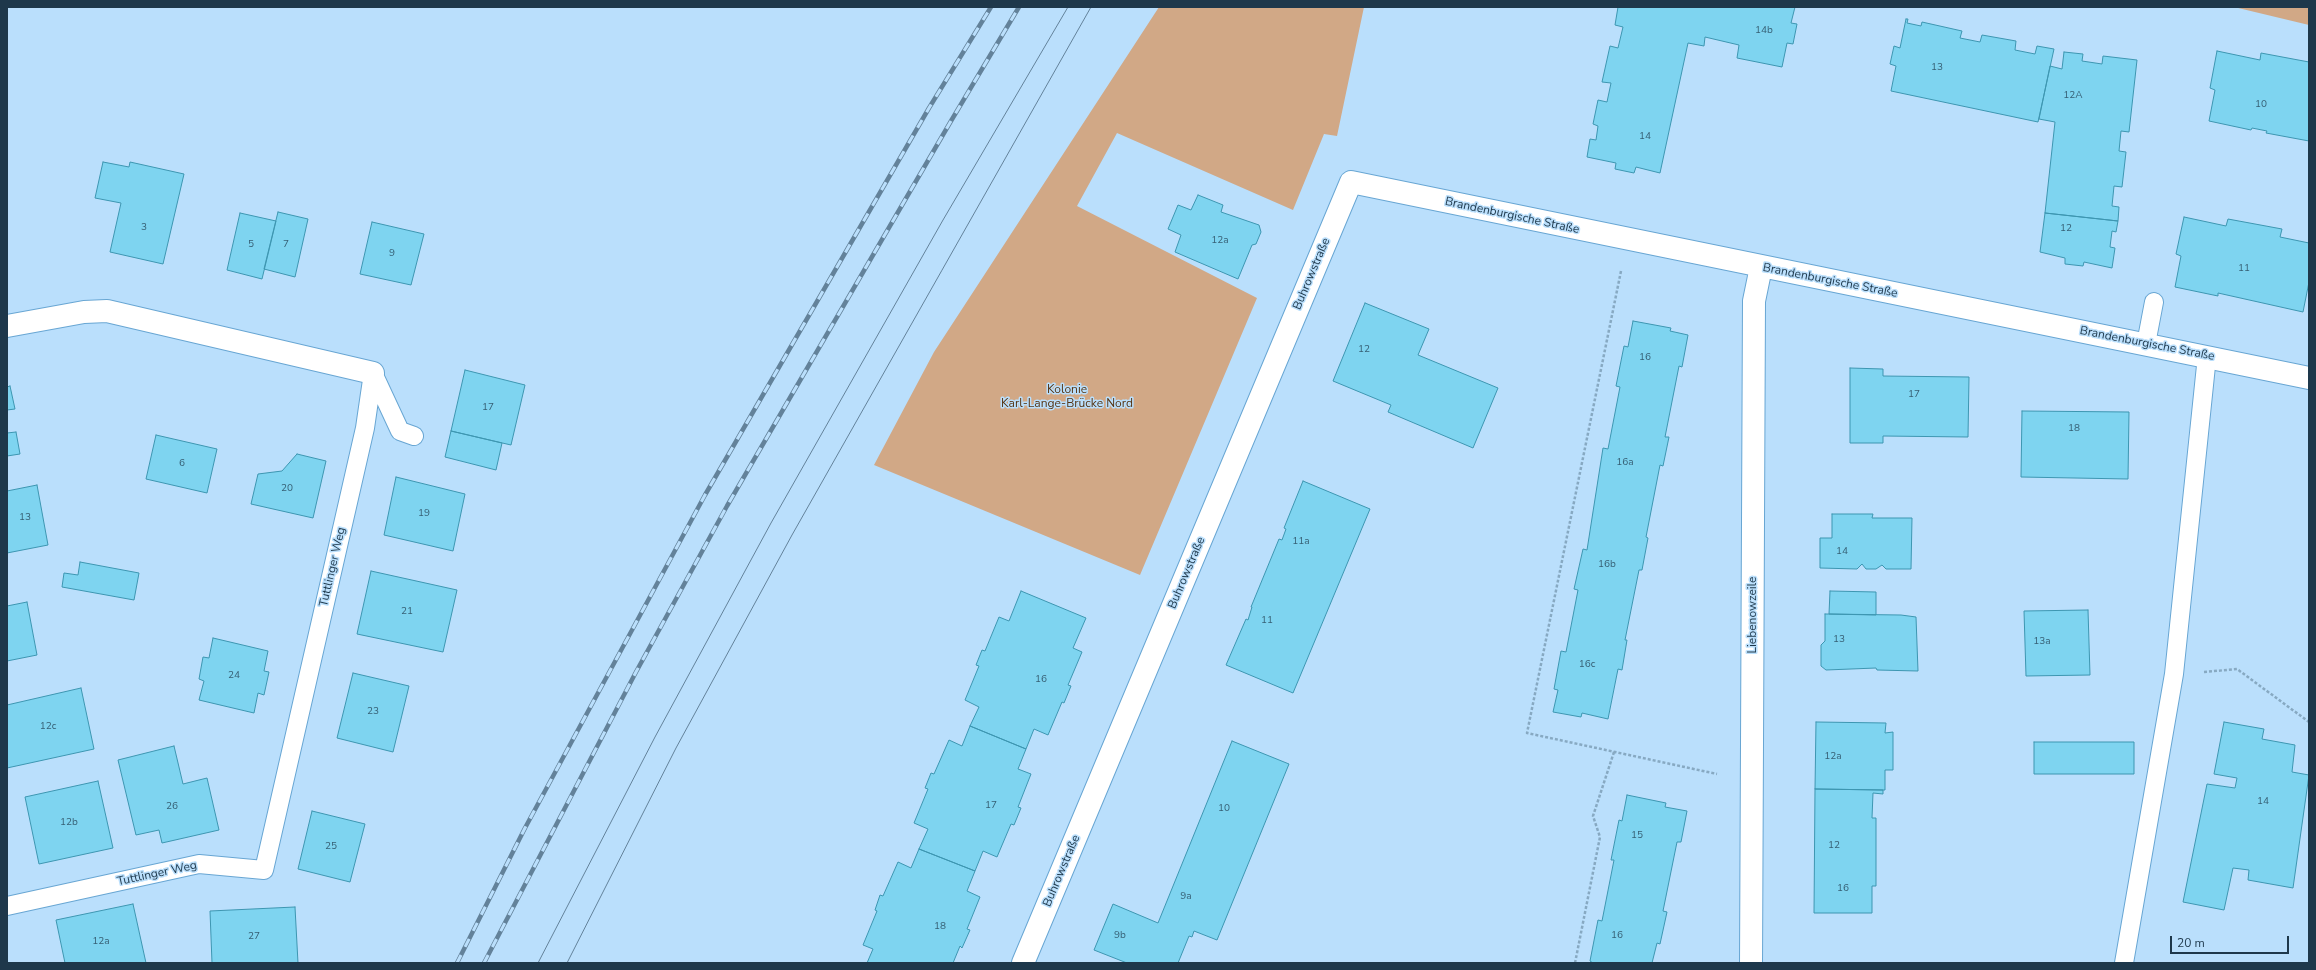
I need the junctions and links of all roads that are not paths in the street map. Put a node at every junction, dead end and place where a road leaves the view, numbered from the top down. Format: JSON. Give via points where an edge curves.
{"nodes":[{"id":1,"x":1350,"y":182,"type":"joint"},
{"id":2,"x":1761,"y":267,"type":"junction"},
{"id":3,"x":2154,"y":302,"type":"dead end"},
{"id":4,"x":7,"y":326,"type":"edge"},
{"id":5,"x":2146,"y":344,"type":"junction"},
{"id":6,"x":2208,"y":356,"type":"junction"},
{"id":7,"x":373,"y":373,"type":"junction"},
{"id":8,"x":2309,"y":378,"type":"edge"},
{"id":9,"x":414,"y":436,"type":"dead end"},
{"id":10,"x":7,"y":906,"type":"edge"},
{"id":11,"x":1023,"y":963,"type":"edge"},
{"id":12,"x":1751,"y":963,"type":"edge"},
{"id":13,"x":2124,"y":963,"type":"edge"}],
"edges":[{"from":1,"to":2,"type":"street","name":"Brandenburgische Straße"},
{"from":1,"to":11,"type":"street","name":"Buhrowstraße"},
{"from":2,"to":5,"type":"street","name":"Brandenburgische Straße"},
{"from":2,"to":12,"type":"street","name":"Liebenowzeile","via":[[1754,301]]},
{"from":3,"to":5,"type":"lane"},
{"from":4,"to":7,"type":"street","via":[[84,312],[107,311]]},
{"from":5,"to":6,"type":"street","name":"Brandenburgische Straße"},
{"from":6,"to":8,"type":"street","name":"Brandenburgische Straße"},
{"from":6,"to":13,"type":"lane","via":[[2174,674]]},
{"from":7,"to":9,"type":"lane","via":[[400,431]]},
{"from":7,"to":10,"type":"lane","name":"Tuttlinger Weg","via":[[365,428],[264,870],[199,864]]}]}
